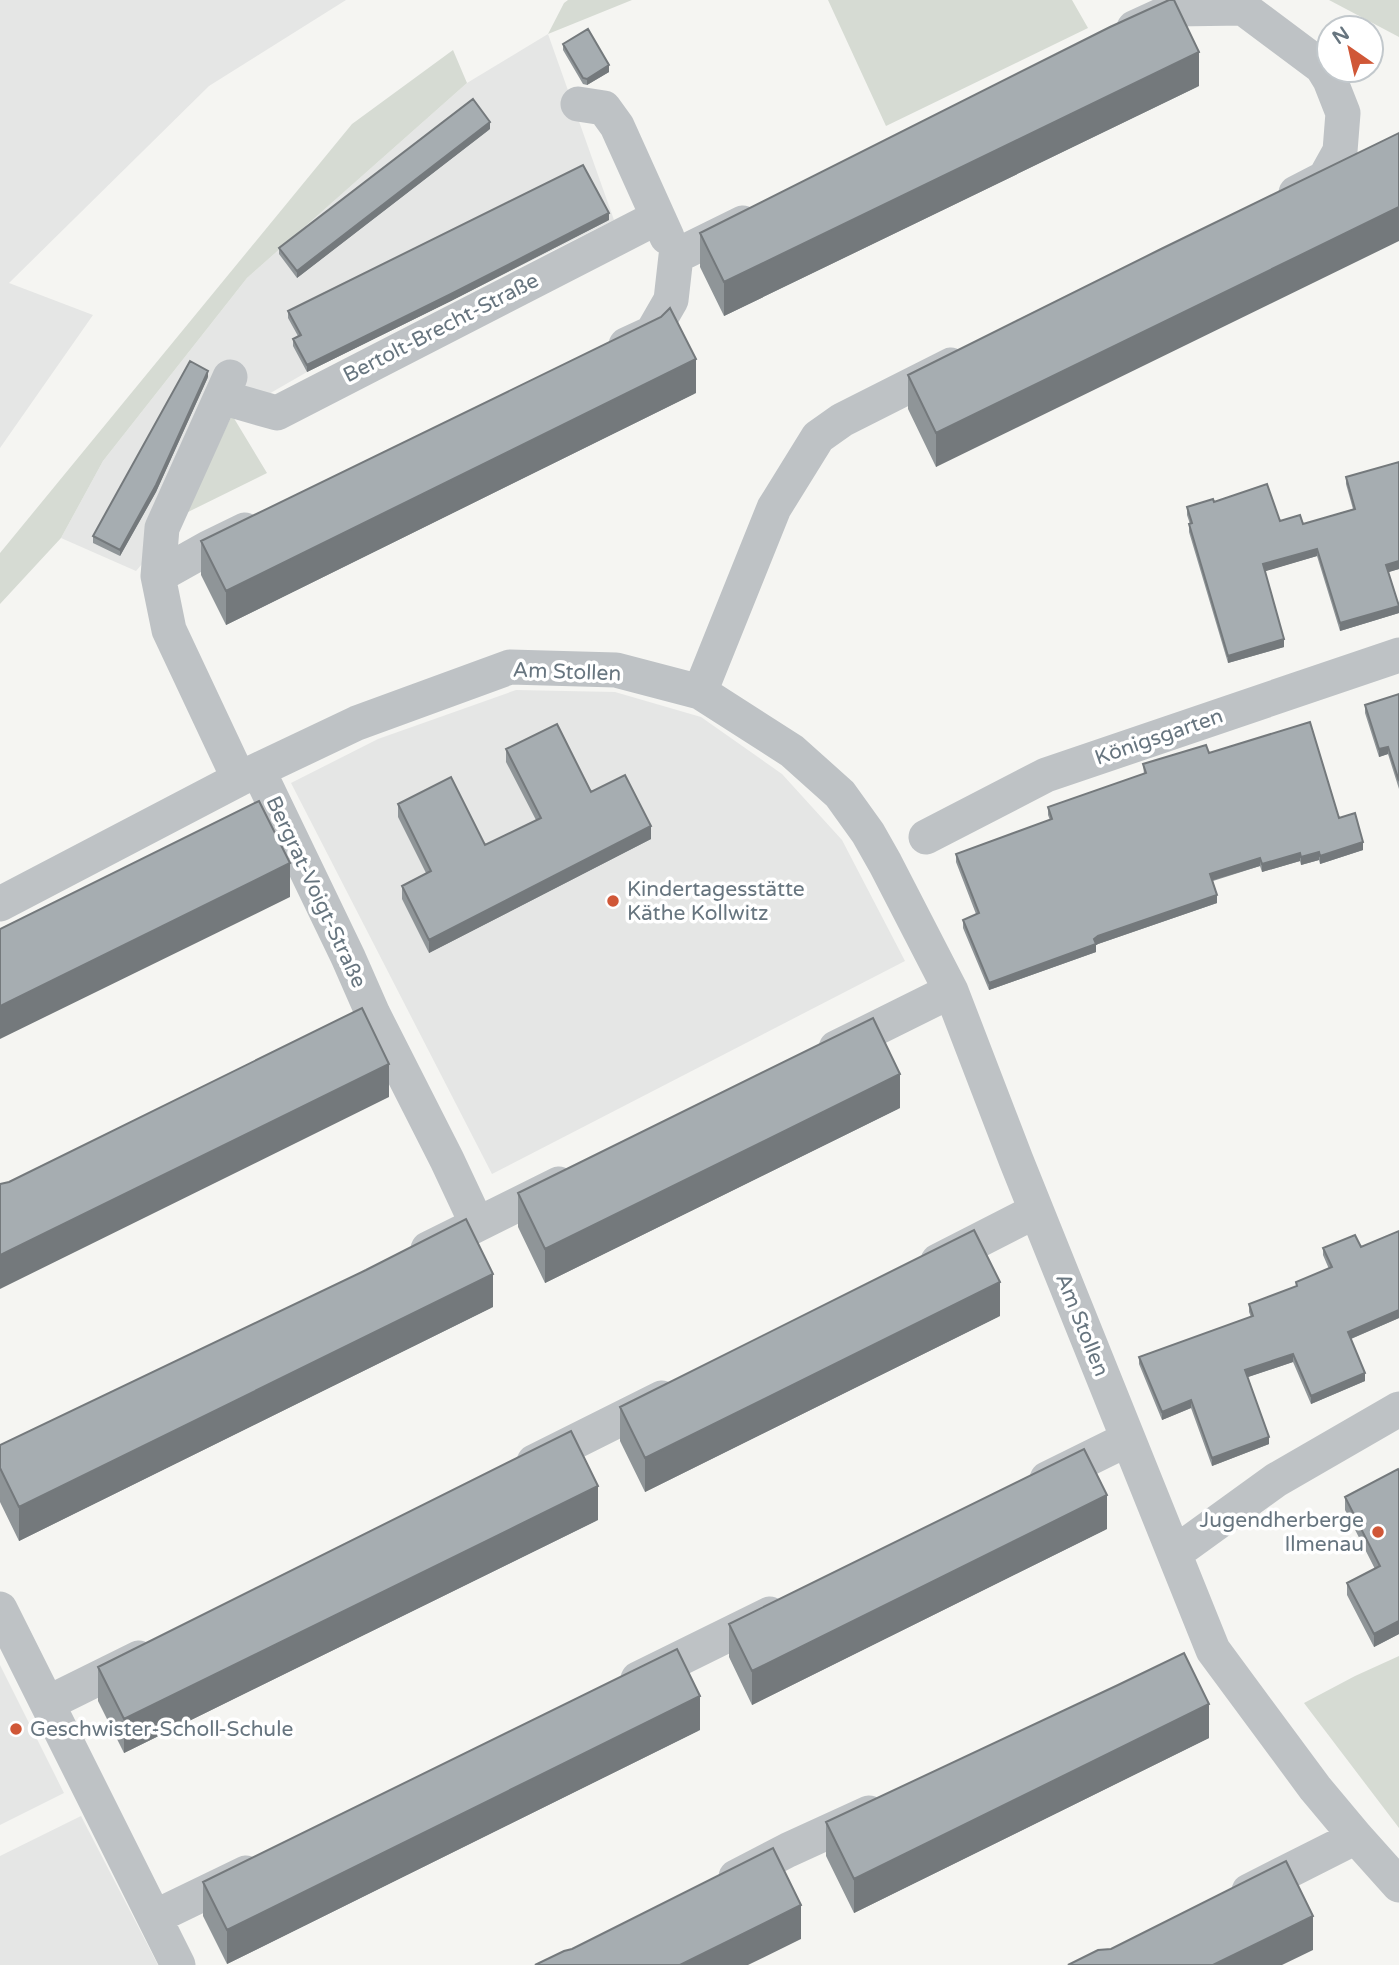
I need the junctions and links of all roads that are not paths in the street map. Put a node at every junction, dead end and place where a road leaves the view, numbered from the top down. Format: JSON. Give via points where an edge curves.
{"nodes":[{"id":1,"x":1101,"y":43,"type":"edge"},
{"id":2,"x":578,"y":104,"type":"dead end"},
{"id":3,"x":771,"y":209,"type":"edge"},
{"id":4,"x":1263,"y":209,"type":"edge"},
{"id":5,"x":658,"y":217,"type":"junction"},
{"id":6,"x":676,"y":256,"type":"junction"},
{"id":7,"x":978,"y":352,"type":"edge"},
{"id":8,"x":604,"y":356,"type":"edge"},
{"id":9,"x":271,"y":517,"type":"edge"},
{"id":10,"x":158,"y":576,"type":"junction"},
{"id":11,"x":1399,"y":655,"type":"edge"},
{"id":12,"x":700,"y":692,"type":"junction"},
{"id":13,"x":249,"y":774,"type":"junction"},
{"id":14,"x":926,"y":837,"type":"dead end"},
{"id":15,"x":0,"y":904,"type":"edge"},
{"id":16,"x":951,"y":991,"type":"junction"},
{"id":17,"x":804,"y":1063,"type":"edge"},
{"id":18,"x":582,"y":1172,"type":"edge"},
{"id":19,"x":1036,"y":1212,"type":"junction"},
{"id":20,"x":477,"y":1224,"type":"junction"},
{"id":21,"x":398,"y":1265,"type":"edge"},
{"id":22,"x":915,"y":1272,"type":"edge"},
{"id":23,"x":692,"y":1383,"type":"edge"},
{"id":24,"x":1399,"y":1409,"type":"edge"},
{"id":25,"x":1128,"y":1439,"type":"junction"},
{"id":26,"x":502,"y":1478,"type":"edge"},
{"id":27,"x":1017,"y":1493,"type":"edge"},
{"id":28,"x":1175,"y":1553,"type":"junction"},
{"id":29,"x":798,"y":1601,"type":"edge"},
{"id":30,"x":0,"y":1609,"type":"edge"},
{"id":31,"x":172,"y":1642,"type":"edge"},
{"id":32,"x":614,"y":1691,"type":"edge"},
{"id":33,"x":48,"y":1703,"type":"junction"},
{"id":34,"x":896,"y":1800,"type":"edge"},
{"id":35,"x":1356,"y":1837,"type":"junction"},
{"id":36,"x":278,"y":1857,"type":"edge"},
{"id":37,"x":1399,"y":1885,"type":"edge"},
{"id":38,"x":712,"y":1889,"type":"edge"},
{"id":39,"x":1225,"y":1903,"type":"edge"},
{"id":40,"x":155,"y":1917,"type":"junction"},
{"id":41,"x":178,"y":1965,"type":"edge"}],
"edges":[{"from":1,"to":4,"type":"street","via":[[1175,9],[1243,8],[1322,67],[1343,113],[1340,151],[1325,178]]},
{"from":2,"to":5,"type":"street","via":[[604,108],[617,126]]},
{"from":3,"to":6,"type":"street"},
{"from":5,"to":6,"type":"street"},
{"from":5,"to":10,"type":"street","name":"Bertolt-Brecht-Straße","via":[[277,413],[225,387],[162,528]]},
{"from":6,"to":8,"type":"street","via":[[671,300],[652,333]]},
{"from":7,"to":12,"type":"street","via":[[842,420],[818,437],[774,508]]},
{"from":9,"to":10,"type":"street"},
{"from":10,"to":13,"type":"street","name":"Bertolt-Brecht-Straße","via":[[169,631]]},
{"from":11,"to":14,"type":"street","name":"Königsgarten","via":[[1046,775]]},
{"from":12,"to":13,"type":"street","name":"Am Stollen","via":[[616,670],[510,667],[357,723]]},
{"from":12,"to":16,"type":"street","name":"Am Stollen","via":[[792,751],[841,793],[885,863]]},
{"from":13,"to":15,"type":"street","name":"Am Stollen"},
{"from":13,"to":20,"type":"street","name":"Bergrat-Voigt-Straße","via":[[348,957],[362,1020],[447,1160]]},
{"from":16,"to":17,"type":"street"},
{"from":16,"to":19,"type":"street","name":"Am Stollen"},
{"from":18,"to":20,"type":"street"},
{"from":19,"to":22,"type":"street"},
{"from":19,"to":25,"type":"street","name":"Am Stollen"},
{"from":20,"to":21,"type":"street"},
{"from":23,"to":26,"type":"street"},
{"from":24,"to":28,"type":"street","via":[[1276,1480]]},
{"from":25,"to":27,"type":"street"},
{"from":25,"to":28,"type":"street","name":"Am Stollen"},
{"from":28,"to":35,"type":"street","name":"Am Stollen","via":[[1201,1656],[1271,1731]]},
{"from":29,"to":32,"type":"street"},
{"from":30,"to":33,"type":"street"},
{"from":31,"to":33,"type":"street"},
{"from":33,"to":40,"type":"street"},
{"from":34,"to":38,"type":"street"},
{"from":35,"to":37,"type":"street","name":"Am Stollen"},
{"from":35,"to":39,"type":"street"},
{"from":36,"to":40,"type":"street"},
{"from":40,"to":41,"type":"street"}]}
